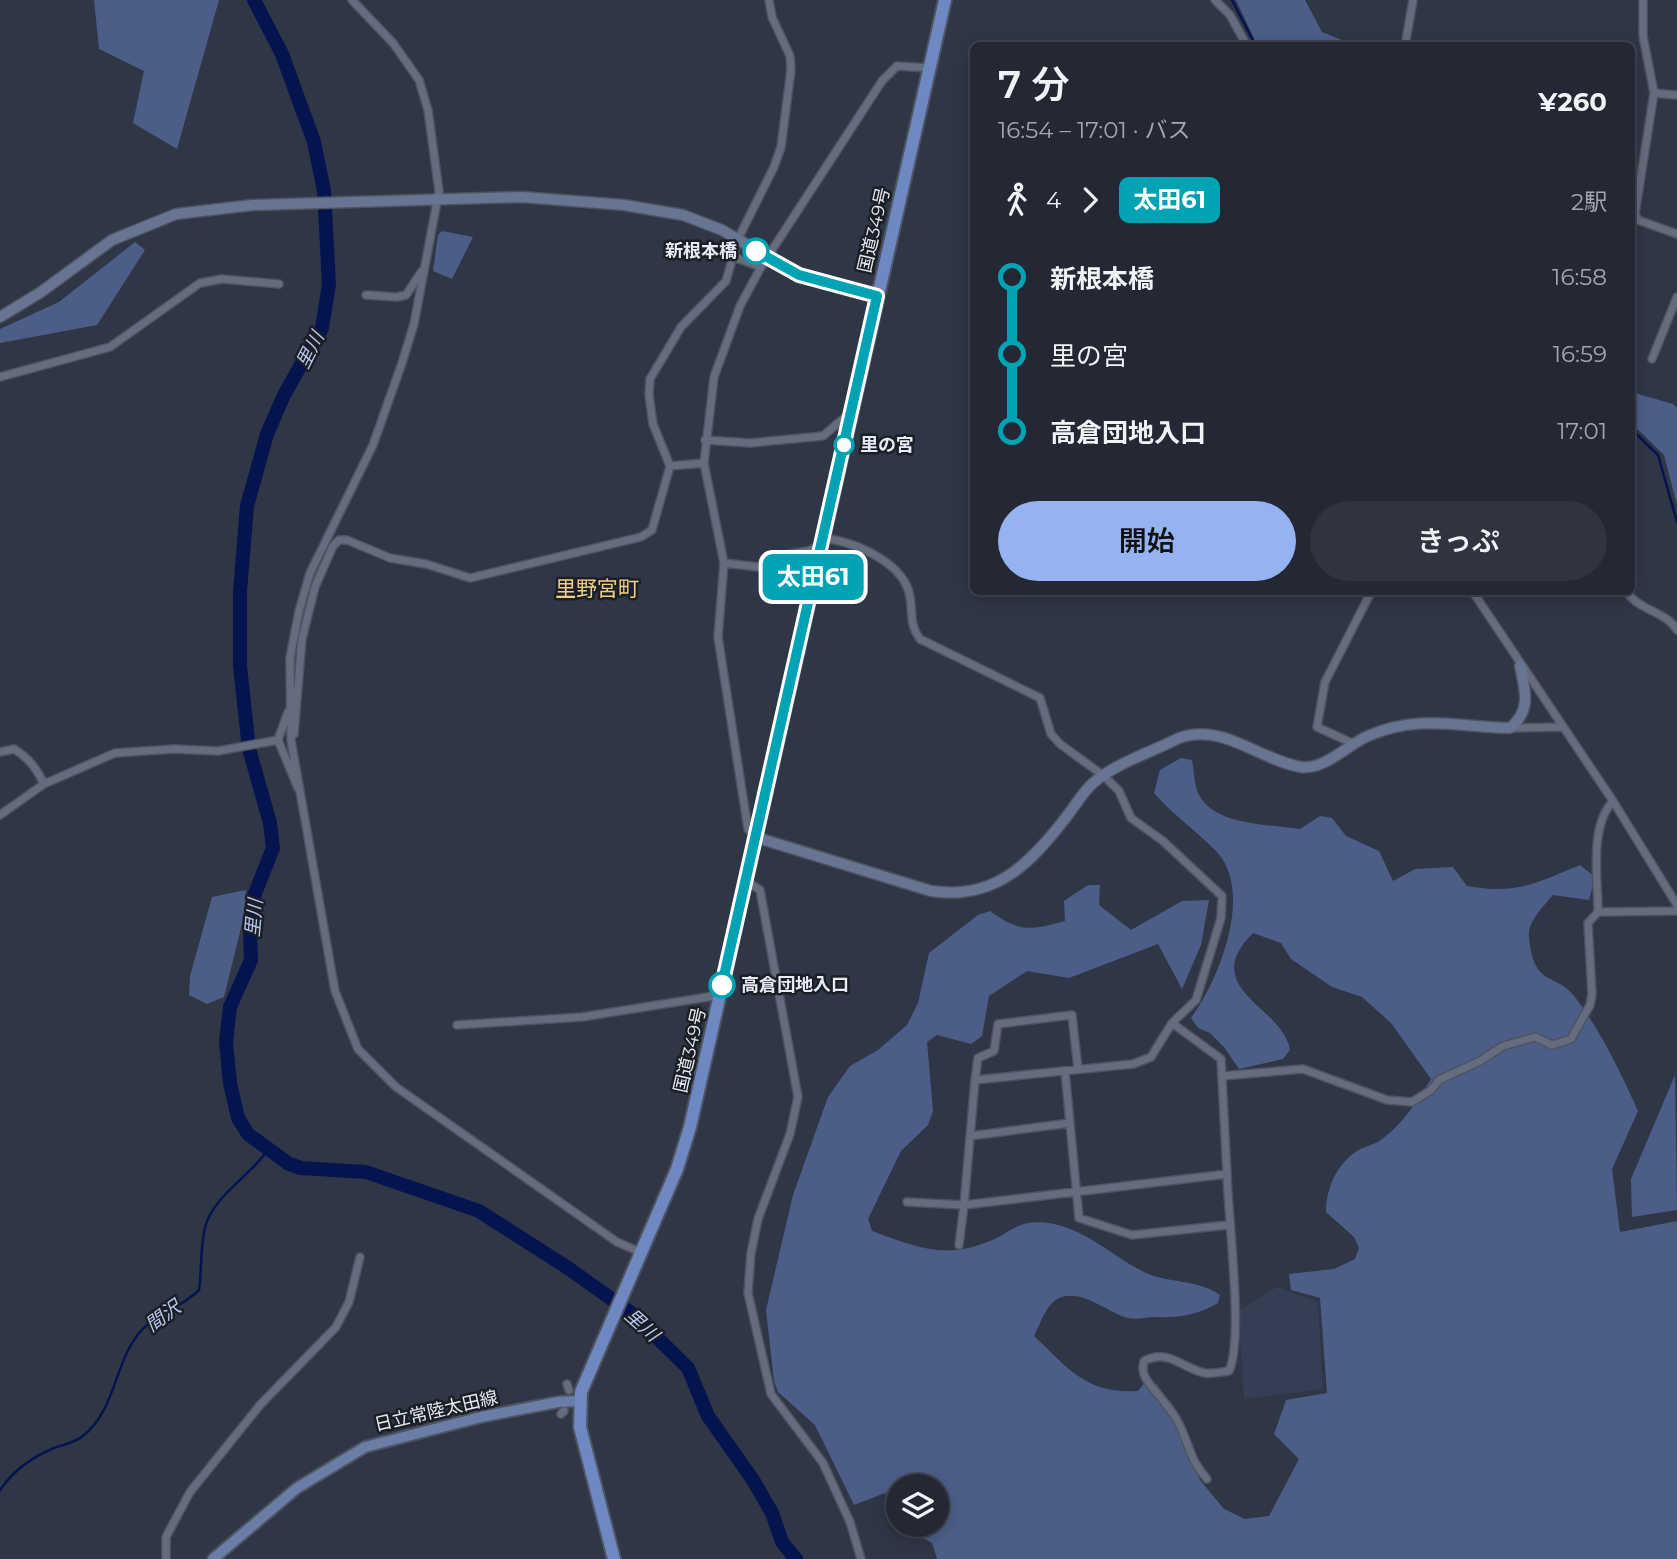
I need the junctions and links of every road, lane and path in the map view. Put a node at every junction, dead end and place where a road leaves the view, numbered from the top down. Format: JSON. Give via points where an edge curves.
{"nodes":[{"id":1,"x":352,"y":0,"type":"edge"},
{"id":2,"x":769,"y":0,"type":"edge"},
{"id":3,"x":945,"y":0,"type":"edge"},
{"id":4,"x":1215,"y":0,"type":"edge"},
{"id":5,"x":1413,"y":0,"type":"edge"},
{"id":6,"x":1643,"y":0,"type":"edge"},
{"id":7,"x":1245,"y":42,"type":"edge"},
{"id":8,"x":1406,"y":42,"type":"edge"},
{"id":9,"x":930,"y":68,"type":"junction"},
{"id":10,"x":1654,"y":93,"type":"junction"},
{"id":11,"x":1677,"y":95,"type":"edge"},
{"id":12,"x":436,"y":201,"type":"junction"},
{"id":13,"x":1677,"y":234,"type":"edge"},
{"id":14,"x":738,"y":239,"type":"junction"},
{"id":15,"x":734,"y":257,"type":"junction"},
{"id":16,"x":764,"y":262,"type":"junction"},
{"id":17,"x":423,"y":268,"type":"junction"},
{"id":18,"x":279,"y":284,"type":"dead end"},
{"id":19,"x":366,"y":295,"type":"dead end"},
{"id":20,"x":877,"y":296,"type":"junction"},
{"id":21,"x":1677,"y":297,"type":"edge"},
{"id":22,"x":0,"y":317,"type":"edge"},
{"id":23,"x":1652,"y":359,"type":"dead end"},
{"id":24,"x":0,"y":377,"type":"edge"},
{"id":25,"x":851,"y":412,"type":"junction"},
{"id":26,"x":705,"y":440,"type":"junction"},
{"id":27,"x":704,"y":463,"type":"junction"},
{"id":28,"x":670,"y":466,"type":"junction"},
{"id":29,"x":821,"y":542,"type":"junction"},
{"id":30,"x":332,"y":546,"type":"junction"},
{"id":31,"x":724,"y":563,"type":"junction"},
{"id":32,"x":312,"y":569,"type":"junction"},
{"id":33,"x":1369,"y":595,"type":"edge"},
{"id":34,"x":1476,"y":595,"type":"edge"},
{"id":35,"x":1629,"y":595,"type":"edge"},
{"id":36,"x":1677,"y":630,"type":"edge"},
{"id":37,"x":1520,"y":666,"type":"junction"},
{"id":38,"x":289,"y":708,"type":"junction"},
{"id":39,"x":1562,"y":727,"type":"junction"},
{"id":40,"x":1510,"y":728,"type":"junction"},
{"id":41,"x":275,"y":740,"type":"junction"},
{"id":42,"x":1352,"y":743,"type":"junction"},
{"id":43,"x":292,"y":745,"type":"junction"},
{"id":44,"x":0,"y":752,"type":"edge"},
{"id":45,"x":1104,"y":776,"type":"junction"},
{"id":46,"x":44,"y":784,"type":"junction"},
{"id":47,"x":302,"y":795,"type":"junction"},
{"id":48,"x":1613,"y":801,"type":"junction"},
{"id":49,"x":0,"y":816,"type":"edge"},
{"id":50,"x":755,"y":837,"type":"junction"},
{"id":51,"x":746,"y":881,"type":"junction"},
{"id":52,"x":1677,"y":908,"type":"edge"},
{"id":53,"x":1598,"y":912,"type":"junction"},
{"id":54,"x":719,"y":998,"type":"junction"},
{"id":55,"x":1172,"y":1023,"type":"junction"},
{"id":56,"x":457,"y":1025,"type":"dead end"},
{"id":57,"x":1078,"y":1069,"type":"junction"},
{"id":58,"x":1065,"y":1071,"type":"junction"},
{"id":59,"x":1222,"y":1076,"type":"junction"},
{"id":60,"x":975,"y":1080,"type":"junction"},
{"id":61,"x":1070,"y":1123,"type":"junction"},
{"id":62,"x":970,"y":1136,"type":"junction"},
{"id":63,"x":1227,"y":1174,"type":"junction"},
{"id":64,"x":1077,"y":1190,"type":"junction"},
{"id":65,"x":907,"y":1202,"type":"dead end"},
{"id":66,"x":964,"y":1205,"type":"junction"},
{"id":67,"x":1228,"y":1225,"type":"junction"},
{"id":68,"x":959,"y":1245,"type":"dead end"},
{"id":69,"x":360,"y":1257,"type":"dead end"},
{"id":70,"x":638,"y":1257,"type":"junction"},
{"id":71,"x":579,"y":1401,"type":"junction"},
{"id":72,"x":1207,"y":1479,"type":"dead end"},
{"id":73,"x":166,"y":1559,"type":"edge"},
{"id":74,"x":213,"y":1559,"type":"edge"},
{"id":75,"x":614,"y":1559,"type":"edge"},
{"id":76,"x":861,"y":1559,"type":"edge"}],
"edges":[{"from":1,"to":12,"type":"street","via":[[394,43],[419,80],[430,121]]},
{"from":2,"to":14,"type":"street","via":[[790,56],[790,85],[774,167]]},
{"from":3,"to":9,"type":"highway","name":"国道349号"},
{"from":4,"to":7,"type":"street","via":[[1230,15]]},
{"from":5,"to":8,"type":"street"},
{"from":6,"to":10,"type":"street","via":[[1643,36]]},
{"from":9,"to":16,"type":"street","via":[[897,66],[890,70]]},
{"from":9,"to":20,"type":"highway","name":"国道349号"},
{"from":10,"to":11,"type":"street"},
{"from":10,"to":13,"type":"street","via":[[1636,214],[1638,220]]},
{"from":12,"to":14,"type":"street","via":[[522,197],[658,209]]},
{"from":12,"to":17,"type":"street"},
{"from":12,"to":22,"type":"street","via":[[253,205],[176,214],[113,240]]},
{"from":14,"to":15,"type":"street"},
{"from":14,"to":16,"type":"street"},
{"from":15,"to":16,"type":"street"},
{"from":15,"to":28,"type":"street","via":[[726,281],[681,327],[650,379],[653,424]]},
{"from":16,"to":20,"type":"street"},
{"from":16,"to":26,"type":"street","via":[[740,306],[714,377]]},
{"from":17,"to":19,"type":"street","via":[[406,295]]},
{"from":17,"to":32,"type":"street","via":[[414,324],[387,410]]},
{"from":18,"to":24,"type":"street","via":[[222,279],[200,283],[110,347]]},
{"from":20,"to":25,"type":"highway","name":"国道349号"},
{"from":21,"to":23,"type":"street"},
{"from":25,"to":26,"type":"street","via":[[823,436],[750,443]]},
{"from":25,"to":29,"type":"highway","name":"国道349号"},
{"from":26,"to":27,"type":"street"},
{"from":27,"to":28,"type":"street"},
{"from":27,"to":31,"type":"street"},
{"from":28,"to":30,"type":"street","via":[[652,530],[641,537],[470,578],[390,558],[347,540]]},
{"from":29,"to":31,"type":"street","via":[[809,551],[777,556],[758,567]]},
{"from":29,"to":45,"type":"street","via":[[830,539],[850,544],[891,566],[908,589],[910,621],[920,639],[1040,698],[1051,734]]},
{"from":29,"to":50,"type":"highway","name":"国道349号"},
{"from":30,"to":32,"type":"street"},
{"from":30,"to":43,"type":"street","via":[[315,587],[302,639]]},
{"from":31,"to":50,"type":"street","via":[[718,637],[748,829]]},
{"from":32,"to":38,"type":"street","via":[[295,631]]},
{"from":33,"to":42,"type":"street","via":[[1325,681],[1317,727]]},
{"from":34,"to":37,"type":"street"},
{"from":35,"to":36,"type":"street","via":[[1672,621]]},
{"from":37,"to":39,"type":"street"},
{"from":37,"to":40,"type":"street","via":[[1527,702]]},
{"from":38,"to":41,"type":"street"},
{"from":38,"to":43,"type":"street"},
{"from":39,"to":40,"type":"street"},
{"from":39,"to":48,"type":"street"},
{"from":40,"to":42,"type":"street","via":[[1415,722]]},
{"from":41,"to":46,"type":"street","via":[[218,751],[115,753]]},
{"from":41,"to":47,"type":"street"},
{"from":42,"to":45,"type":"street","via":[[1334,758],[1303,767],[1221,736],[1191,734]]},
{"from":43,"to":47,"type":"street"},
{"from":44,"to":46,"type":"street","via":[[14,749],[24,755]]},
{"from":45,"to":50,"type":"street","via":[[1093,783],[1022,869],[989,886],[952,894]]},
{"from":45,"to":55,"type":"street","via":[[1119,791],[1131,818],[1222,896],[1221,918],[1196,1000]]},
{"from":46,"to":49,"type":"street"},
{"from":47,"to":70,"type":"street","via":[[335,991],[358,1049],[396,1087]]},
{"from":48,"to":52,"type":"street"},
{"from":48,"to":53,"type":"street","via":[[1603,811],[1598,840]]},
{"from":50,"to":51,"type":"highway","name":"国道349号"},
{"from":51,"to":54,"type":"highway","name":"国道349号"},
{"from":51,"to":76,"type":"street","via":[[760,890],[798,1097],[790,1134],[758,1219],[748,1293],[771,1394],[823,1463]]},
{"from":52,"to":53,"type":"street"},
{"from":53,"to":59,"type":"street","via":[[1588,923],[1590,1005],[1571,1039],[1561,1045],[1535,1037],[1503,1046],[1439,1080],[1412,1102],[1387,1100],[1303,1069]]},
{"from":54,"to":56,"type":"street","via":[[573,1018]]},
{"from":54,"to":70,"type":"highway","name":"国道349号","via":[[683,1153]]},
{"from":55,"to":57,"type":"street","via":[[1152,1057],[1144,1062]]},
{"from":55,"to":59,"type":"street","via":[[1216,1053]]},
{"from":57,"to":58,"type":"street"},
{"from":57,"to":60,"type":"street","via":[[1072,1015],[998,1024],[994,1051],[978,1058]]},
{"from":58,"to":60,"type":"street"},
{"from":58,"to":61,"type":"street"},
{"from":59,"to":63,"type":"street"},
{"from":60,"to":62,"type":"street"},
{"from":61,"to":62,"type":"street"},
{"from":61,"to":64,"type":"street"},
{"from":62,"to":66,"type":"street"},
{"from":63,"to":64,"type":"street"},
{"from":63,"to":67,"type":"street"},
{"from":64,"to":66,"type":"street"},
{"from":64,"to":67,"type":"street","via":[[1079,1218],[1132,1235]]},
{"from":65,"to":66,"type":"street"},
{"from":66,"to":68,"type":"street"},
{"from":67,"to":72,"type":"street","via":[[1234,1300],[1229,1371],[1201,1372],[1166,1357],[1152,1357],[1143,1366],[1145,1377],[1172,1411],[1193,1464]]},
{"from":69,"to":73,"type":"street","via":[[349,1302],[336,1327],[260,1405],[190,1493],[166,1537]]},
{"from":70,"to":71,"type":"highway","name":"国道349号"},
{"from":71,"to":74,"type":"main road","name":"日立常陸太田線","via":[[410,1433],[365,1447],[319,1472]]},
{"from":71,"to":75,"type":"highway","name":"国道349号","via":[[585,1452]]}]}
